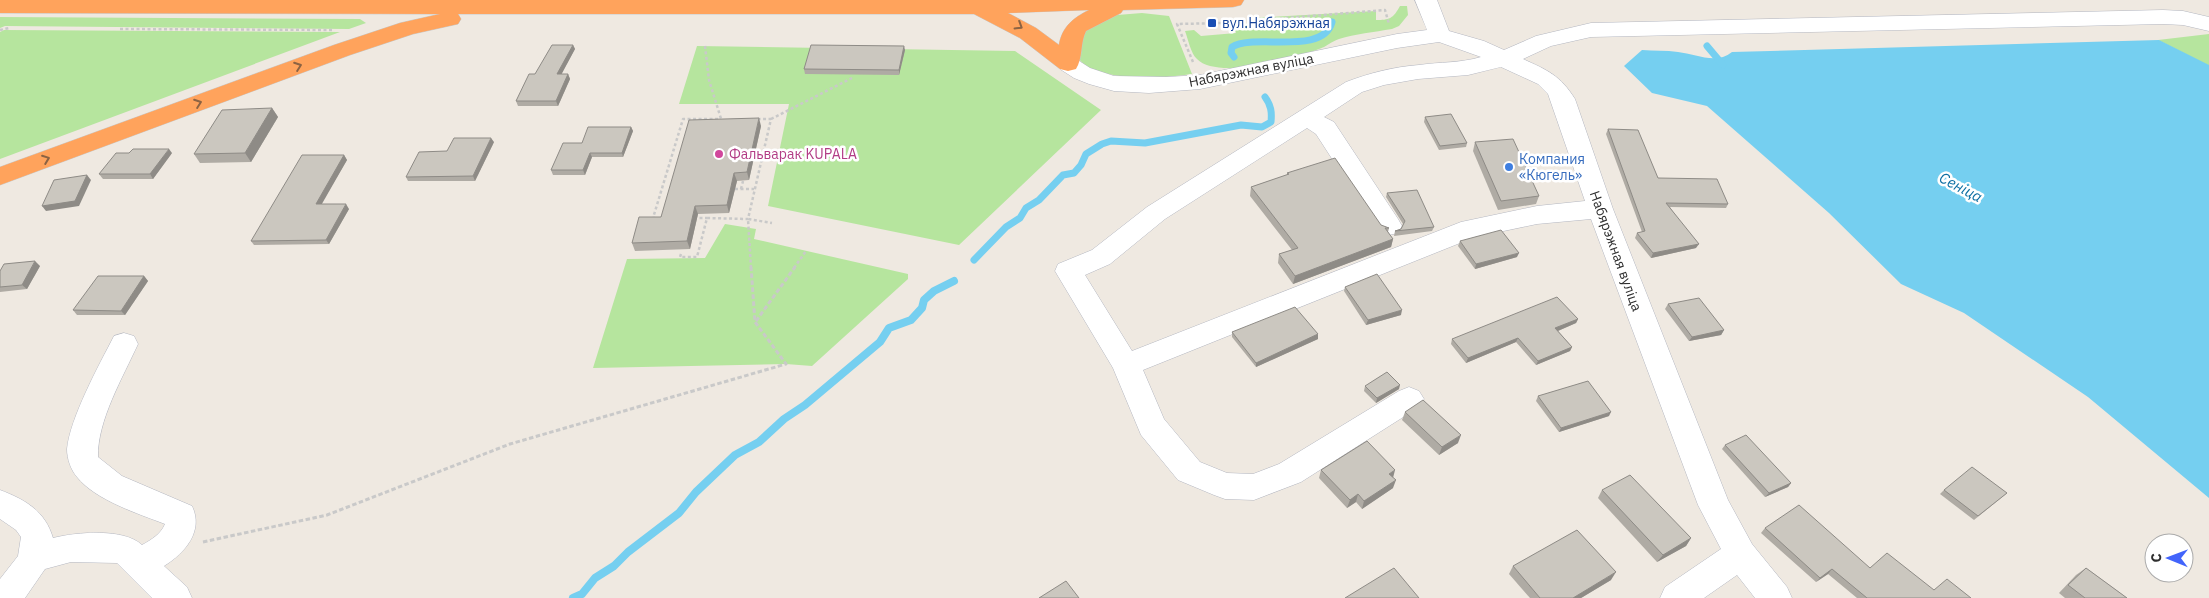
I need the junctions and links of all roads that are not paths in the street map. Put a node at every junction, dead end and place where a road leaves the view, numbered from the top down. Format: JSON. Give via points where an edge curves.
{"nodes":[{"id":1,"x":1234,"y":0,"type":"edge"},
{"id":2,"x":1426,"y":0,"type":"edge"},
{"id":3,"x":1126,"y":2,"type":"junction"},
{"id":4,"x":0,"y":6,"type":"edge"},
{"id":5,"x":974,"y":7,"type":"junction"},
{"id":6,"x":500,"y":8,"type":"junction"},
{"id":7,"x":2209,"y":24,"type":"edge"},
{"id":8,"x":1440,"y":35,"type":"junction"},
{"id":9,"x":1503,"y":58,"type":"junction"},
{"id":10,"x":1068,"y":64,"type":"junction"},
{"id":11,"x":1307,"y":116,"type":"junction"},
{"id":12,"x":0,"y":176,"type":"edge"},
{"id":13,"x":1600,"y":209,"type":"junction"},
{"id":14,"x":1389,"y":226,"type":"edge"},
{"id":15,"x":124,"y":344,"type":"dead end"},
{"id":16,"x":1126,"y":365,"type":"junction"},
{"id":17,"x":1409,"y":399,"type":"dead end"},
{"id":18,"x":0,"y":504,"type":"edge"},
{"id":19,"x":1741,"y":554,"type":"junction"},
{"id":20,"x":34,"y":557,"type":"junction"},
{"id":21,"x":139,"y":564,"type":"junction"},
{"id":22,"x":4,"y":598,"type":"edge"},
{"id":23,"x":176,"y":598,"type":"edge"},
{"id":24,"x":1677,"y":598,"type":"edge"},
{"id":25,"x":1775,"y":598,"type":"edge"}],
"edges":[{"from":1,"to":3,"type":"highway"},
{"from":2,"to":8,"type":"street"},
{"from":3,"to":5,"type":"highway"},
{"from":3,"to":10,"type":"highway","via":[[1080,23],[1070,37]]},
{"from":4,"to":6,"type":"highway"},
{"from":5,"to":6,"type":"highway"},
{"from":5,"to":10,"type":"highway","one_way":true,"via":[[1025,29]]},
{"from":12,"to":6,"type":"highway","one_way":true,"via":[[408,28]]},
{"from":7,"to":9,"type":"street","via":[[2164,17],[1591,30],[1544,41]]},
{"from":8,"to":9,"type":"street","name":"Набярэжная вуліца"},
{"from":8,"to":10,"type":"street","name":"Набярэжная вуліца","via":[[1398,40],[1200,82],[1170,85],[1108,82],[1077,71]]},
{"from":9,"to":11,"type":"street","via":[[1468,68],[1380,78],[1354,87]]},
{"from":9,"to":13,"type":"street","name":"Набярэжная вуліца","via":[[1557,89]]},
{"from":11,"to":14,"type":"street","via":[[1325,128]]},
{"from":11,"to":16,"type":"street","via":[[1156,213],[1101,256],[1068,271]]},
{"from":13,"to":16,"type":"street","via":[[1537,216],[1470,230]]},
{"from":13,"to":19,"type":"street","name":"Набярэжная вуліца","via":[[1702,476]]},
{"from":15,"to":21,"type":"street","via":[[85,432],[83,459],[93,473],[118,490],[180,516],[182,526],[171,545]]},
{"from":16,"to":17,"type":"street","via":[[1152,426],[1189,471],[1225,486],[1254,487],[1290,473]]},
{"from":18,"to":20,"type":"street","via":[[20,515],[35,529],[38,545]]},
{"from":19,"to":24,"type":"street"},
{"from":19,"to":25,"type":"street","name":"Набярэжная вуліца"},
{"from":20,"to":21,"type":"street","via":[[71,548],[124,549]]},
{"from":20,"to":22,"type":"street","via":[[22,581]]},
{"from":21,"to":23,"type":"street"}]}
